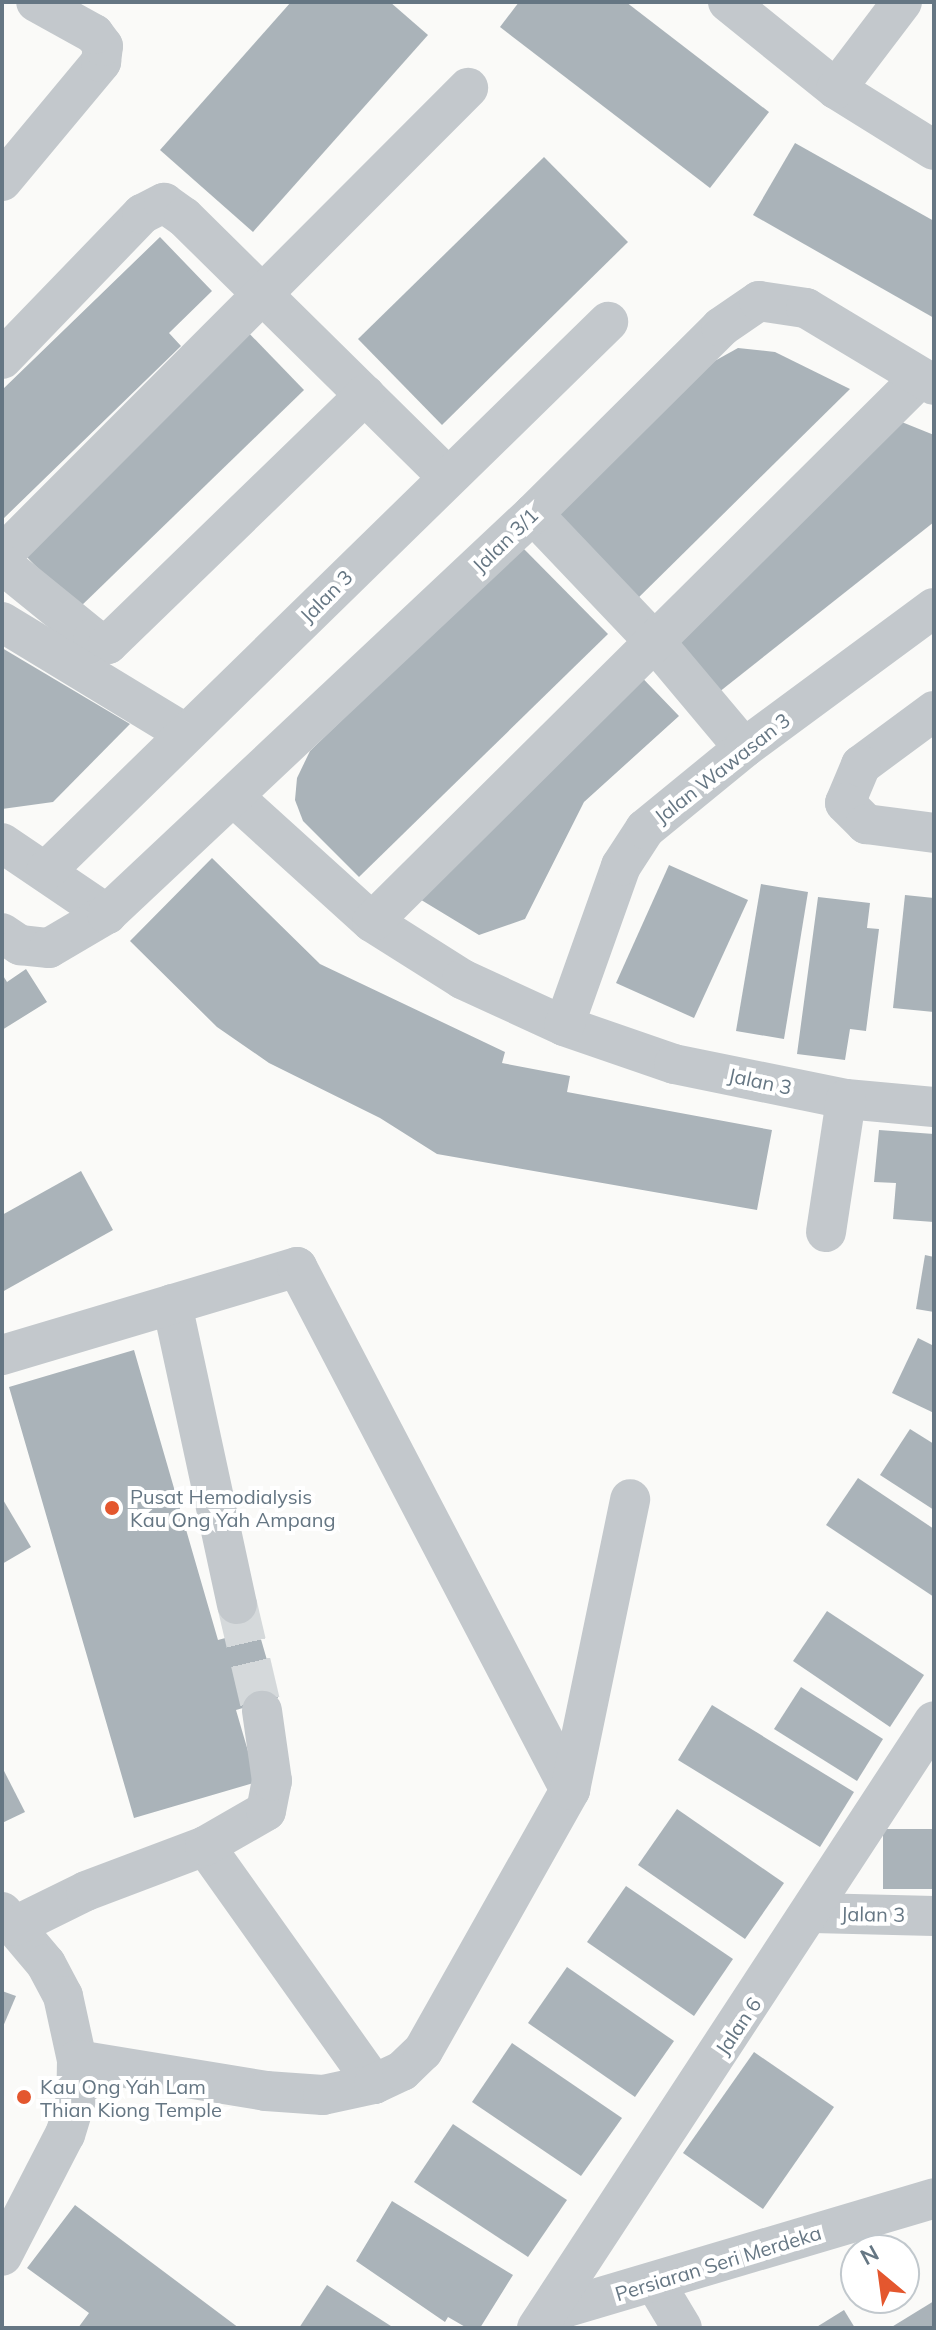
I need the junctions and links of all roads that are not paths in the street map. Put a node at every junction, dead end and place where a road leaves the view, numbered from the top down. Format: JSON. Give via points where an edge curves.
{"nodes":[{"id":1,"x":36,"y":2,"type":"edge"},
{"id":2,"x":728,"y":2,"type":"edge"},
{"id":3,"x":902,"y":2,"type":"edge"},
{"id":4,"x":468,"y":88,"type":"dead end"},
{"id":5,"x":836,"y":89,"type":"junction"},
{"id":6,"x":934,"y":150,"type":"edge"},
{"id":7,"x":2,"y":181,"type":"edge"},
{"id":8,"x":262,"y":294,"type":"junction"},
{"id":9,"x":608,"y":322,"type":"dead end"},
{"id":10,"x":2,"y":359,"type":"edge"},
{"id":11,"x":927,"y":382,"type":"edge"},
{"id":12,"x":365,"y":395,"type":"junction"},
{"id":13,"x":447,"y":476,"type":"junction"},
{"id":14,"x":533,"y":514,"type":"junction"},
{"id":15,"x":2,"y":555,"type":"edge"},
{"id":16,"x":2,"y":564,"type":"edge"},
{"id":17,"x":934,"y":608,"type":"edge"},
{"id":18,"x":2,"y":622,"type":"edge"},
{"id":19,"x":655,"y":642,"type":"junction"},
{"id":20,"x":934,"y":711,"type":"edge"},
{"id":21,"x":186,"y":734,"type":"junction"},
{"id":22,"x":744,"y":748,"type":"junction"},
{"id":23,"x":234,"y":797,"type":"junction"},
{"id":24,"x":934,"y":833,"type":"edge"},
{"id":25,"x":2,"y":843,"type":"edge"},
{"id":26,"x":46,"y":871,"type":"junction"},
{"id":27,"x":107,"y":914,"type":"junction"},
{"id":28,"x":372,"y":922,"type":"junction"},
{"id":29,"x":2,"y":933,"type":"edge"},
{"id":30,"x":564,"y":1026,"type":"junction"},
{"id":31,"x":846,"y":1099,"type":"junction"},
{"id":32,"x":934,"y":1107,"type":"edge"},
{"id":33,"x":826,"y":1232,"type":"dead end"},
{"id":34,"x":172,"y":1304,"type":"junction"},
{"id":35,"x":2,"y":1355,"type":"edge"},
{"id":36,"x":630,"y":1499,"type":"dead end"},
{"id":37,"x":237,"y":1604,"type":"tunnel mouth"},
{"id":38,"x":262,"y":1711,"type":"tunnel mouth"},
{"id":39,"x":934,"y":1721,"type":"edge"},
{"id":40,"x":570,"y":1790,"type":"junction"},
{"id":41,"x":205,"y":1846,"type":"junction"},
{"id":42,"x":813,"y":1913,"type":"junction"},
{"id":43,"x":934,"y":1916,"type":"edge"},
{"id":44,"x":9,"y":1919,"type":"edge"},
{"id":45,"x":77,"y":2060,"type":"junction"},
{"id":46,"x":374,"y":2084,"type":"junction"},
{"id":47,"x":934,"y":2198,"type":"edge"},
{"id":48,"x":2,"y":2256,"type":"edge"},
{"id":49,"x":655,"y":2283,"type":"junction"},
{"id":50,"x":542,"y":2320,"type":"edge"},
{"id":51,"x":682,"y":2328,"type":"edge"}],
"edges":[{"from":1,"to":7,"type":"street","via":[[94,34],[103,46],[101,62]]},
{"from":2,"to":5,"type":"street"},
{"from":3,"to":5,"type":"street"},
{"from":4,"to":8,"type":"street"},
{"from":5,"to":6,"type":"street"},
{"from":8,"to":10,"type":"street","via":[[164,203],[142,214]]},
{"from":8,"to":12,"type":"street"},
{"from":8,"to":15,"type":"street"},
{"from":9,"to":13,"type":"street","name":"Jalan 3"},
{"from":11,"to":14,"type":"street","name":"Jalan 3/1","via":[[806,308],[759,301],[721,327]]},
{"from":11,"to":19,"type":"street"},
{"from":12,"to":13,"type":"street"},
{"from":12,"to":16,"type":"street","via":[[108,644],[93,638]]},
{"from":13,"to":21,"type":"street","name":"Jalan 3"},
{"from":14,"to":19,"type":"street"},
{"from":14,"to":23,"type":"street","name":"Jalan 3/1"},
{"from":17,"to":22,"type":"street","name":"Jalan Wawasan 3"},
{"from":18,"to":21,"type":"street"},
{"from":19,"to":22,"type":"street"},
{"from":19,"to":28,"type":"street"},
{"from":20,"to":24,"type":"street","via":[[861,765],[845,803],[866,824]]},
{"from":21,"to":26,"type":"street","name":"Jalan 3"},
{"from":22,"to":30,"type":"street","name":"Jalan Wawasan 3","via":[[645,829],[621,866]]},
{"from":23,"to":27,"type":"street","name":"Jalan 3/1"},
{"from":23,"to":28,"type":"street","name":"Jalan 3"},
{"from":25,"to":26,"type":"street"},
{"from":26,"to":27,"type":"street"},
{"from":27,"to":29,"type":"street","via":[[49,948],[20,945]]},
{"from":28,"to":30,"type":"street","name":"Jalan 3","via":[[462,979]]},
{"from":30,"to":31,"type":"street","name":"Jalan 3","via":[[674,1064]]},
{"from":31,"to":32,"type":"street","name":"Jalan 3"},
{"from":31,"to":33,"type":"street"},
{"from":34,"to":35,"type":"street"},
{"from":34,"to":37,"type":"street"},
{"from":34,"to":40,"type":"street","via":[[297,1267]]},
{"from":36,"to":40,"type":"street"},
{"from":38,"to":41,"type":"street","via":[[272,1781],[266,1811]]},
{"from":39,"to":42,"type":"street","name":"Jalan 6"},
{"from":40,"to":46,"type":"street","via":[[423,2051],[402,2071]]},
{"from":41,"to":44,"type":"street"},
{"from":41,"to":46,"type":"street"},
{"from":42,"to":43,"type":"street","name":"Jalan 3"},
{"from":42,"to":50,"type":"street","name":"Jalan 6"},
{"from":44,"to":45,"type":"street","via":[[63,1996]]},
{"from":45,"to":46,"type":"street","via":[[266,2091],[323,2095]]},
{"from":45,"to":48,"type":"street","via":[[76,2099],[65,2134]]},
{"from":47,"to":49,"type":"street","name":"Persiaran Seri Merdeka"},
{"from":49,"to":50,"type":"street","name":"Persiaran Seri Merdeka"},
{"from":49,"to":51,"type":"street"}]}
